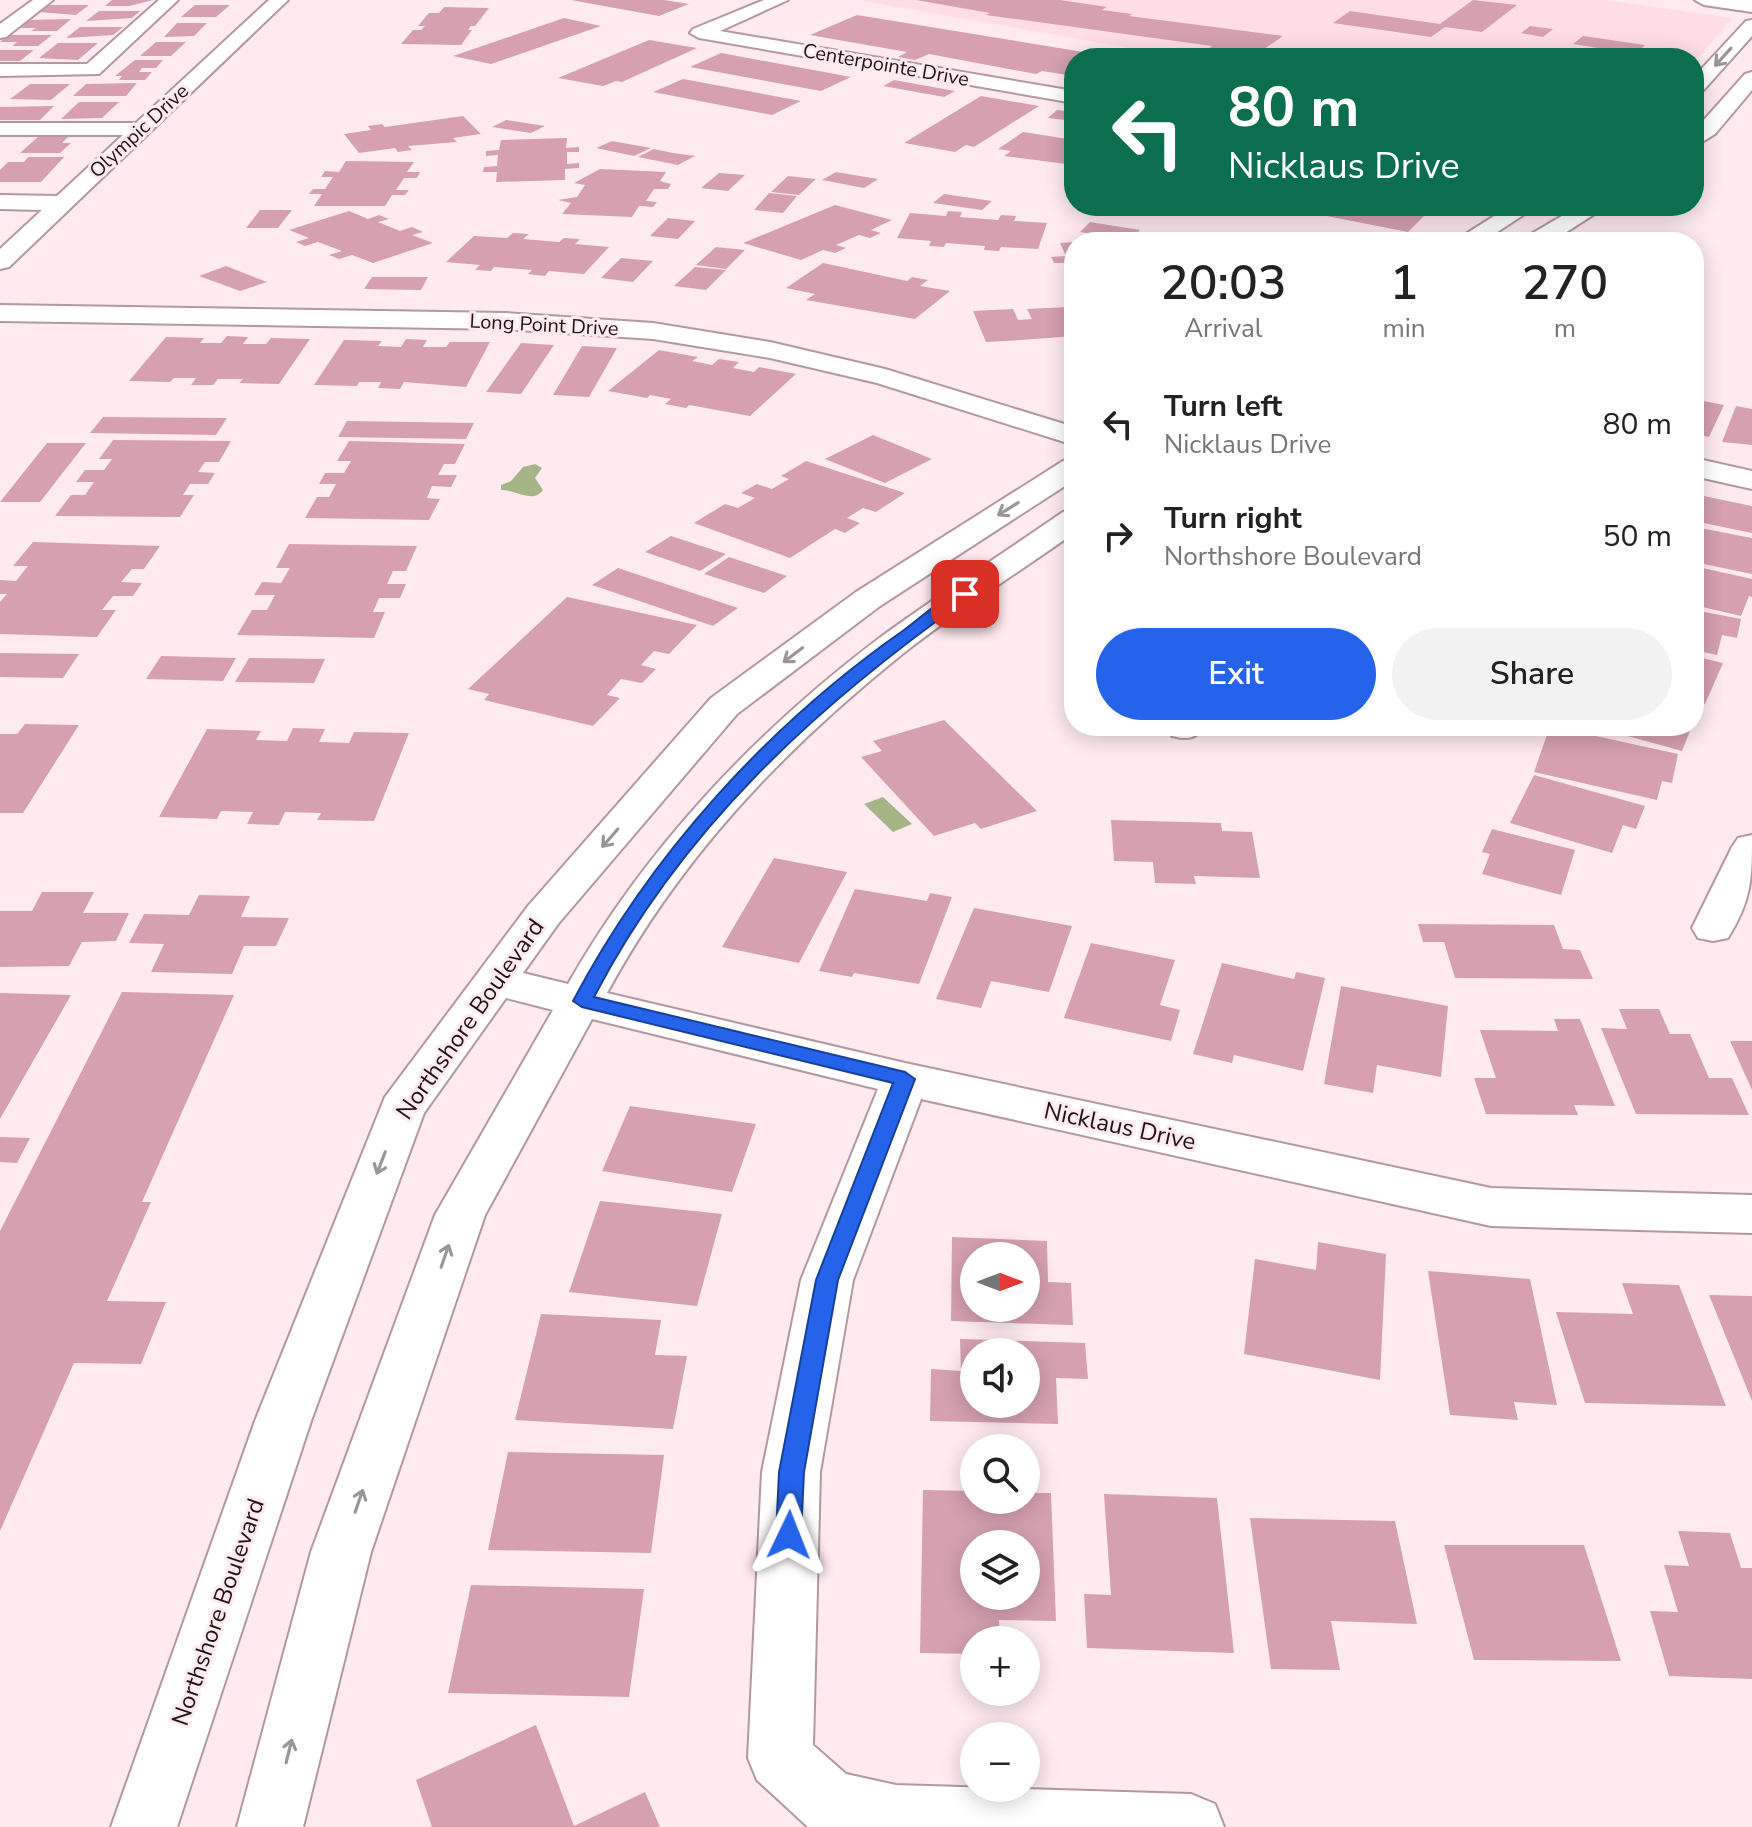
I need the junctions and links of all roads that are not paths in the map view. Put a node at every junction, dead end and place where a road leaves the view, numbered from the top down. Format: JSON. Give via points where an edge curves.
{"nodes":[{"id":1,"x":44,"y":0,"type":"edge"},
{"id":2,"x":169,"y":0,"type":"edge"},
{"id":3,"x":279,"y":0,"type":"edge"},
{"id":4,"x":779,"y":0,"type":"edge"},
{"id":5,"x":1704,"y":0,"type":"edge"},
{"id":6,"x":1752,"y":6,"type":"edge"},
{"id":7,"x":1752,"y":25,"type":"edge"},
{"id":8,"x":0,"y":33,"type":"edge"},
{"id":9,"x":0,"y":70,"type":"edge"},
{"id":10,"x":1704,"y":78,"type":"edge"},
{"id":11,"x":1752,"y":78,"type":"edge"},
{"id":12,"x":1064,"y":95,"type":"edge"},
{"id":13,"x":0,"y":129,"type":"edge"},
{"id":14,"x":141,"y":129,"type":"junction"},
{"id":15,"x":1704,"y":133,"type":"edge"},
{"id":16,"x":0,"y":202,"type":"edge"},
{"id":17,"x":61,"y":203,"type":"junction"},
{"id":18,"x":1509,"y":216,"type":"edge"},
{"id":19,"x":1579,"y":216,"type":"edge"},
{"id":20,"x":1482,"y":232,"type":"edge"},
{"id":21,"x":1551,"y":232,"type":"edge"},
{"id":22,"x":0,"y":262,"type":"edge"},
{"id":23,"x":0,"y":313,"type":"edge"},
{"id":24,"x":902,"y":382,"type":"junction"},
{"id":25,"x":866,"y":399,"type":"dead end"},
{"id":26,"x":1064,"y":433,"type":"edge"},
{"id":27,"x":1704,"y":469,"type":"edge"},
{"id":28,"x":1064,"y":473,"type":"edge"},
{"id":29,"x":1752,"y":480,"type":"edge"},
{"id":30,"x":1064,"y":526,"type":"edge"},
{"id":31,"x":1752,"y":847,"type":"edge"},
{"id":32,"x":1713,"y":928,"type":"dead end"},
{"id":33,"x":495,"y":981,"type":"junction"},
{"id":34,"x":582,"y":1001,"type":"junction"},
{"id":35,"x":905,"y":1079,"type":"junction"},
{"id":36,"x":1752,"y":1214,"type":"edge"},
{"id":37,"x":144,"y":1827,"type":"edge"},
{"id":38,"x":270,"y":1827,"type":"edge"},
{"id":39,"x":1191,"y":1827,"type":"edge"}],
"edges":[{"from":1,"to":8,"type":"street"},
{"from":2,"to":9,"type":"street","via":[[92,70]]},
{"from":3,"to":14,"type":"street","name":"Olympic Drive"},
{"from":4,"to":12,"type":"street","name":"Centerpointe Drive","via":[[699,33]]},
{"from":5,"to":6,"type":"main road"},
{"from":7,"to":10,"type":"street","one_way":true},
{"from":11,"to":15,"type":"street"},
{"from":13,"to":14,"type":"street"},
{"from":14,"to":17,"type":"street","name":"Olympic Drive"},
{"from":16,"to":17,"type":"street"},
{"from":17,"to":22,"type":"street","name":"Olympic Drive"},
{"from":18,"to":20,"type":"street"},
{"from":19,"to":21,"type":"street"},
{"from":23,"to":24,"type":"street","name":"Long Point Drive","via":[[505,321],[653,331],[770,350]]},
{"from":24,"to":25,"type":"street"},
{"from":24,"to":26,"type":"street","name":"Long Point Drive"},
{"from":27,"to":29,"type":"street"},
{"from":28,"to":33,"type":"street","name":"Northshore Boulevard","one_way":true,"via":[[868,599],[724,706],[543,915]]},
{"from":30,"to":34,"type":"street","via":[[890,647],[782,738],[672,858],[610,948]]},
{"from":31,"to":32,"type":"street"},
{"from":33,"to":34,"type":"street","name":"Nicklaus Drive"},
{"from":33,"to":37,"type":"street","name":"Northshore Boulevard","one_way":true,"via":[[402,1109],[283,1421]]},
{"from":34,"to":35,"type":"street","name":"Nicklaus Drive"},
{"from":38,"to":34,"type":"street","one_way":true,"via":[[341,1552],[460,1215]]},
{"from":35,"to":36,"type":"street","name":"Nicklaus Drive","via":[[1491,1207]]},
{"from":35,"to":39,"type":"street","via":[[827,1280],[794,1457],[780,1758],[829,1803],[896,1818]]}]}
